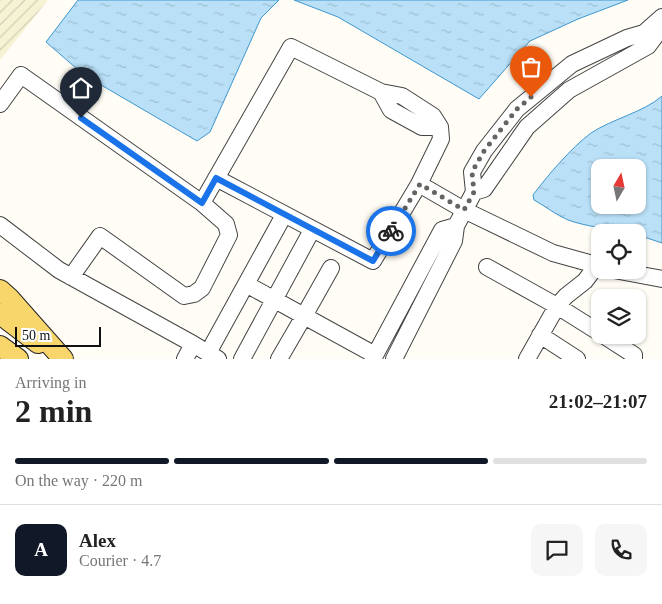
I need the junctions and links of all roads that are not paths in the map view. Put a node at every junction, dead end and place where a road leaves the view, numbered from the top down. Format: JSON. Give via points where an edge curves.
{"nodes":[{"id":1,"x":662,"y":17,"type":"edge"},
{"id":2,"x":662,"y":27,"type":"edge"},
{"id":3,"x":0,"y":104,"type":"edge"},
{"id":4,"x":216,"y":178,"type":"junction"},
{"id":5,"x":420,"y":184,"type":"junction"},
{"id":6,"x":474,"y":192,"type":"junction"},
{"id":7,"x":202,"y":203,"type":"junction"},
{"id":8,"x":464,"y":210,"type":"junction"},
{"id":9,"x":284,"y":215,"type":"junction"},
{"id":10,"x":0,"y":224,"type":"edge"},
{"id":11,"x":456,"y":226,"type":"junction"},
{"id":12,"x":312,"y":230,"type":"junction"},
{"id":13,"x":591,"y":264,"type":"edge"},
{"id":14,"x":487,"y":267,"type":"dead end"},
{"id":15,"x":331,"y":268,"type":"dead end"},
{"id":16,"x":591,"y":275,"type":"edge"},
{"id":17,"x":646,"y":275,"type":"edge"},
{"id":18,"x":70,"y":277,"type":"junction"},
{"id":19,"x":662,"y":278,"type":"edge"},
{"id":20,"x":246,"y":284,"type":"junction"},
{"id":21,"x":0,"y":290,"type":"edge"},
{"id":22,"x":275,"y":300,"type":"junction"},
{"id":23,"x":557,"y":306,"type":"junction"},
{"id":24,"x":0,"y":314,"type":"edge"},
{"id":25,"x":304,"y":316,"type":"junction"},
{"id":26,"x":591,"y":327,"type":"edge"},
{"id":27,"x":540,"y":335,"type":"junction"},
{"id":28,"x":617,"y":344,"type":"edge"},
{"id":29,"x":0,"y":346,"type":"edge"},
{"id":30,"x":189,"y":352,"type":"edge"},
{"id":31,"x":213,"y":356,"type":"edge"},
{"id":32,"x":374,"y":357,"type":"edge"},
{"id":33,"x":18,"y":359,"type":"edge"},
{"id":34,"x":61,"y":359,"type":"edge"},
{"id":35,"x":242,"y":359,"type":"edge"},
{"id":36,"x":279,"y":359,"type":"edge"},
{"id":37,"x":394,"y":359,"type":"edge"},
{"id":38,"x":526,"y":359,"type":"edge"},
{"id":39,"x":576,"y":359,"type":"edge"},
{"id":40,"x":634,"y":359,"type":"edge"}],
"edges":[{"from":1,"to":6,"type":"street","via":[[644,33],[572,64],[517,109],[472,172]]},
{"from":2,"to":6,"type":"street","via":[[648,46],[562,96],[527,127],[484,189]]},
{"from":3,"to":7,"type":"street","via":[[21,75]]},
{"from":4,"to":5,"type":"street","via":[[291,48],[381,92],[391,110],[422,127],[440,127],[442,139]]},
{"from":4,"to":7,"type":"street"},
{"from":4,"to":9,"type":"street"},
{"from":5,"to":8,"type":"street"},
{"from":5,"to":12,"type":"street","via":[[373,261]]},
{"from":6,"to":8,"type":"street"},
{"from":7,"to":18,"type":"street","via":[[226,224],[229,235],[202,288],[194,294],[184,296],[100,236]]},
{"from":8,"to":11,"type":"street"},
{"from":8,"to":13,"type":"street","via":[[552,253]]},
{"from":9,"to":12,"type":"street"},
{"from":9,"to":20,"type":"street"},
{"from":10,"to":18,"type":"street"},
{"from":11,"to":32,"type":"street","via":[[442,230]]},
{"from":11,"to":37,"type":"street","via":[[454,241]]},
{"from":12,"to":22,"type":"street"},
{"from":14,"to":23,"type":"street"},
{"from":15,"to":25,"type":"street"},
{"from":16,"to":23,"type":"street"},
{"from":17,"to":19,"type":"street"},
{"from":18,"to":30,"type":"street"},
{"from":20,"to":22,"type":"street"},
{"from":20,"to":31,"type":"street"},
{"from":21,"to":34,"type":"main road"},
{"from":22,"to":25,"type":"street"},
{"from":22,"to":35,"type":"street"},
{"from":23,"to":26,"type":"street"},
{"from":23,"to":27,"type":"street"},
{"from":24,"to":34,"type":"main road"},
{"from":25,"to":32,"type":"street"},
{"from":25,"to":36,"type":"street"},
{"from":27,"to":38,"type":"street"},
{"from":27,"to":39,"type":"street"},
{"from":28,"to":40,"type":"street","via":[[634,355]]},
{"from":29,"to":33,"type":"main road"},
{"from":30,"to":31,"type":"street"}]}
